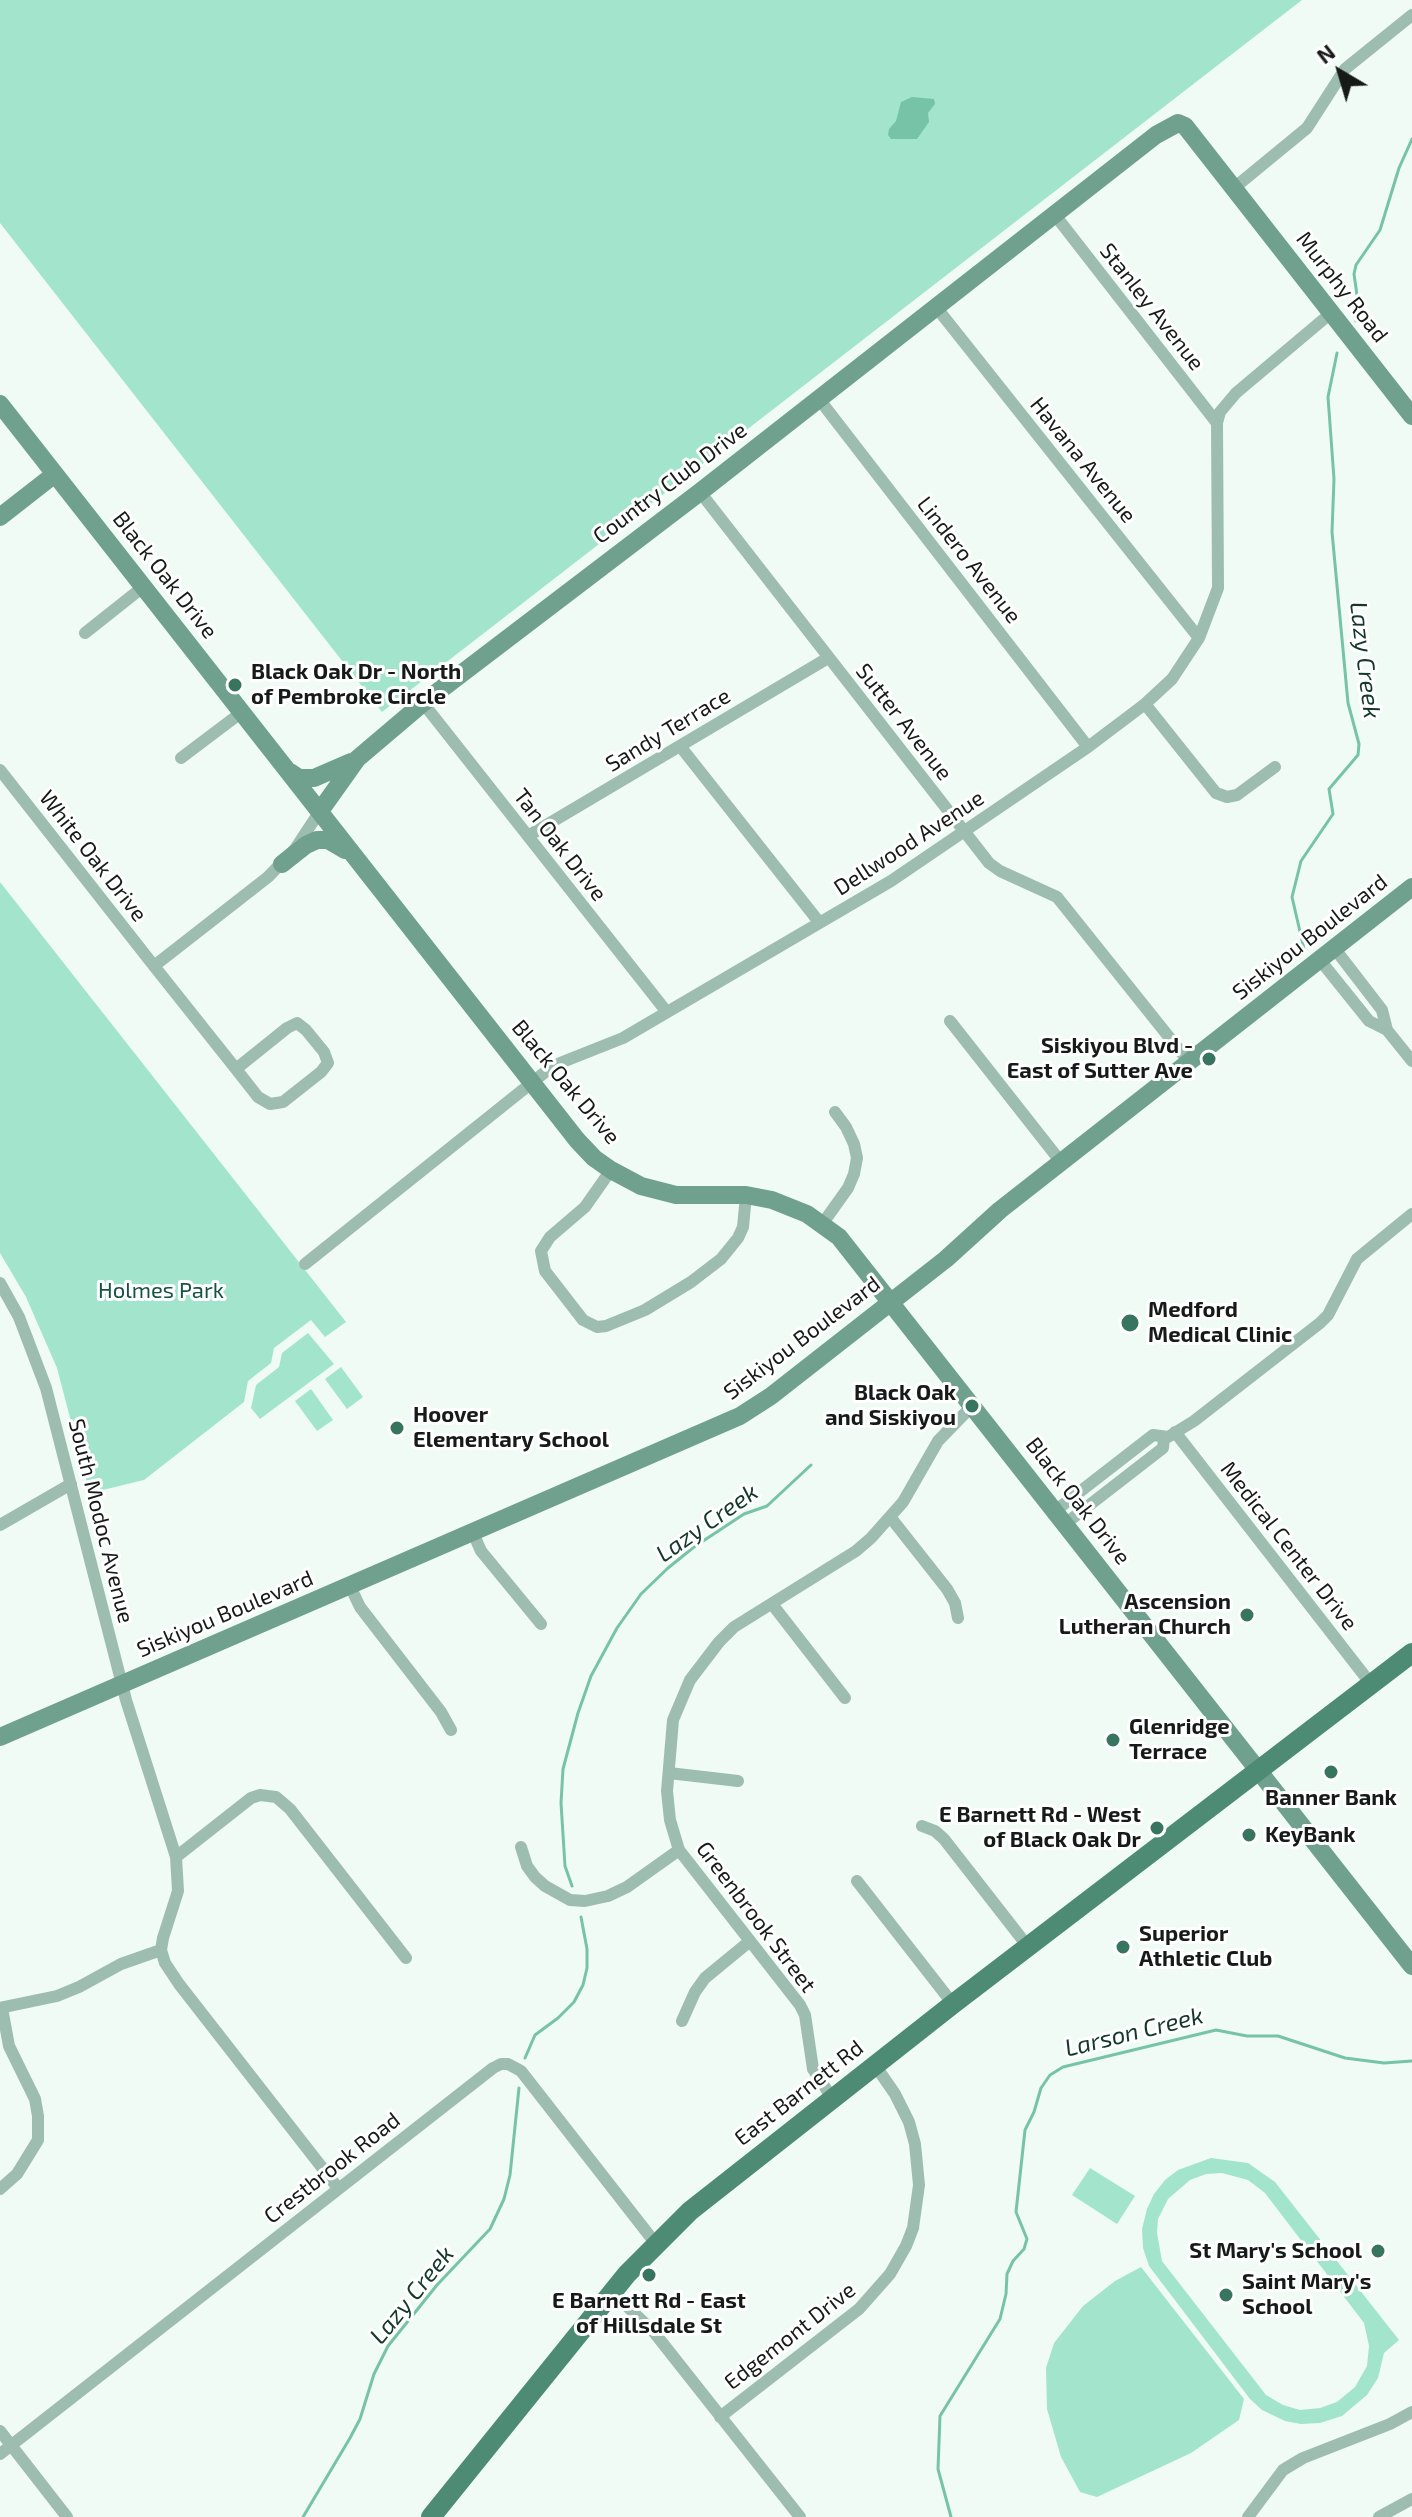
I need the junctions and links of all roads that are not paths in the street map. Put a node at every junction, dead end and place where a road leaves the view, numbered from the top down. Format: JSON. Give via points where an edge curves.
{"nodes":[{"id":1,"x":1412,"y":15,"type":"edge"},
{"id":2,"x":1234,"y":188,"type":"junction"},
{"id":3,"x":1055,"y":215,"type":"junction"},
{"id":4,"x":936,"y":307,"type":"junction"},
{"id":5,"x":1331,"y":313,"type":"junction"},
{"id":6,"x":819,"y":399,"type":"junction"},
{"id":7,"x":0,"y":404,"type":"edge"},
{"id":8,"x":1412,"y":416,"type":"edge"},
{"id":9,"x":1217,"y":423,"type":"junction"},
{"id":10,"x":55,"y":474,"type":"junction"},
{"id":11,"x":700,"y":492,"type":"junction"},
{"id":12,"x":0,"y":517,"type":"edge"},
{"id":13,"x":143,"y":587,"type":"junction"},
{"id":14,"x":85,"y":633,"type":"dead end"},
{"id":15,"x":1199,"y":638,"type":"junction"},
{"id":16,"x":828,"y":658,"type":"junction"},
{"id":17,"x":423,"y":703,"type":"junction"},
{"id":18,"x":1145,"y":704,"type":"junction"},
{"id":19,"x":242,"y":712,"type":"junction"},
{"id":20,"x":680,"y":746,"type":"junction"},
{"id":21,"x":1088,"y":747,"type":"junction"},
{"id":22,"x":181,"y":758,"type":"dead end"},
{"id":23,"x":357,"y":759,"type":"junction"},
{"id":24,"x":1275,"y":767,"type":"dead end"},
{"id":25,"x":0,"y":770,"type":"edge"},
{"id":26,"x":288,"y":771,"type":"junction"},
{"id":27,"x":320,"y":811,"type":"junction"},
{"id":28,"x":964,"y":832,"type":"junction"},
{"id":29,"x":528,"y":836,"type":"junction"},
{"id":30,"x":356,"y":858,"type":"junction"},
{"id":31,"x":282,"y":864,"type":"junction"},
{"id":32,"x":1412,"y":887,"type":"edge"},
{"id":33,"x":819,"y":922,"type":"junction"},
{"id":34,"x":1328,"y":954,"type":"junction"},
{"id":35,"x":154,"y":966,"type":"junction"},
{"id":36,"x":666,"y":1011,"type":"junction"},
{"id":37,"x":950,"y":1021,"type":"dead end"},
{"id":38,"x":1387,"y":1030,"type":"junction"},
{"id":39,"x":1412,"y":1061,"type":"edge"},
{"id":40,"x":1189,"y":1062,"type":"junction"},
{"id":41,"x":236,"y":1069,"type":"junction"},
{"id":42,"x":532,"y":1083,"type":"junction"},
{"id":43,"x":835,"y":1112,"type":"dead end"},
{"id":44,"x":1061,"y":1162,"type":"junction"},
{"id":45,"x":611,"y":1170,"type":"junction"},
{"id":46,"x":746,"y":1195,"type":"junction"},
{"id":47,"x":1412,"y":1214,"type":"edge"},
{"id":48,"x":823,"y":1223,"type":"junction"},
{"id":49,"x":305,"y":1264,"type":"dead end"},
{"id":50,"x":0,"y":1283,"type":"edge"},
{"id":51,"x":892,"y":1302,"type":"junction"},
{"id":52,"x":972,"y":1406,"type":"junction"},
{"id":53,"x":1170,"y":1435,"type":"junction"},
{"id":54,"x":71,"y":1484,"type":"junction"},
{"id":55,"x":891,"y":1518,"type":"junction"},
{"id":56,"x":1060,"y":1518,"type":"junction"},
{"id":57,"x":0,"y":1525,"type":"edge"},
{"id":58,"x":473,"y":1533,"type":"junction"},
{"id":59,"x":350,"y":1586,"type":"junction"},
{"id":60,"x":772,"y":1604,"type":"junction"},
{"id":61,"x":958,"y":1618,"type":"dead end"},
{"id":62,"x":541,"y":1624,"type":"dead end"},
{"id":63,"x":1412,"y":1653,"type":"edge"},
{"id":64,"x":121,"y":1684,"type":"junction"},
{"id":65,"x":1371,"y":1684,"type":"junction"},
{"id":66,"x":845,"y":1698,"type":"dead end"},
{"id":67,"x":451,"y":1730,"type":"dead end"},
{"id":68,"x":0,"y":1737,"type":"edge"},
{"id":69,"x":1258,"y":1772,"type":"junction"},
{"id":70,"x":669,"y":1773,"type":"junction"},
{"id":71,"x":738,"y":1781,"type":"dead end"},
{"id":72,"x":922,"y":1826,"type":"dead end"},
{"id":73,"x":521,"y":1847,"type":"dead end"},
{"id":74,"x":679,"y":1850,"type":"junction"},
{"id":75,"x":176,"y":1857,"type":"junction"},
{"id":76,"x":857,"y":1881,"type":"dead end"},
{"id":77,"x":750,"y":1941,"type":"junction"},
{"id":78,"x":1029,"y":1948,"type":"junction"},
{"id":79,"x":161,"y":1950,"type":"junction"},
{"id":80,"x":406,"y":1958,"type":"dead end"},
{"id":81,"x":1412,"y":1966,"type":"edge"},
{"id":82,"x":953,"y":2004,"type":"junction"},
{"id":83,"x":1,"y":2008,"type":"edge"},
{"id":84,"x":682,"y":2021,"type":"dead end"},
{"id":85,"x":875,"y":2065,"type":"junction"},
{"id":86,"x":832,"y":2098,"type":"junction"},
{"id":87,"x":338,"y":2188,"type":"junction"},
{"id":88,"x":0,"y":2189,"type":"edge"},
{"id":89,"x":656,"y":2244,"type":"junction"},
{"id":90,"x":612,"y":2292,"type":"junction"},
{"id":91,"x":1412,"y":2412,"type":"edge"},
{"id":92,"x":720,"y":2417,"type":"junction"},
{"id":93,"x":0,"y":2431,"type":"edge"},
{"id":94,"x":11,"y":2445,"type":"junction"},
{"id":95,"x":0,"y":2454,"type":"edge"},
{"id":96,"x":1412,"y":2499,"type":"edge"},
{"id":97,"x":67,"y":2517,"type":"edge"},
{"id":98,"x":431,"y":2517,"type":"edge"},
{"id":99,"x":800,"y":2517,"type":"edge"},
{"id":100,"x":1248,"y":2517,"type":"edge"},
{"id":101,"x":1379,"y":2517,"type":"edge"}],
"edges":[{"from":1,"to":2,"type":"street","via":[[1345,69],[1307,128]]},
{"from":2,"to":3,"type":"street","name":"Country Club Drive","via":[[1178,123]]},
{"from":2,"to":5,"type":"street","name":"Murphy Road"},
{"from":3,"to":4,"type":"street","name":"Country Club Drive"},
{"from":3,"to":9,"type":"street","name":"Stanley Avenue"},
{"from":4,"to":6,"type":"street","name":"Country Club Drive"},
{"from":4,"to":15,"type":"street","name":"Havana Avenue"},
{"from":5,"to":8,"type":"street","name":"Murphy Road"},
{"from":5,"to":9,"type":"street","via":[[1236,393]]},
{"from":6,"to":11,"type":"street","name":"Country Club Drive"},
{"from":6,"to":21,"type":"street","name":"Lindero Avenue"},
{"from":7,"to":10,"type":"street","name":"Black Oak Drive"},
{"from":9,"to":15,"type":"street","name":"Dellwood Avenue","via":[[1218,588]]},
{"from":10,"to":12,"type":"street"},
{"from":10,"to":13,"type":"street","name":"Black Oak Drive"},
{"from":11,"to":16,"type":"street","name":"Sutter Avenue"},
{"from":11,"to":17,"type":"street","name":"Country Club Drive"},
{"from":13,"to":14,"type":"street"},
{"from":13,"to":19,"type":"street","name":"Black Oak Drive"},
{"from":15,"to":18,"type":"street","name":"Dellwood Avenue","via":[[1184,665]]},
{"from":16,"to":20,"type":"street","name":"Sandy Terrace"},
{"from":16,"to":28,"type":"street","name":"Sutter Avenue"},
{"from":17,"to":23,"type":"street","name":"Country Club Drive"},
{"from":17,"to":29,"type":"street","name":"Tan Oak Drive"},
{"from":18,"to":21,"type":"street","name":"Dellwood Avenue"},
{"from":18,"to":24,"type":"street","via":[[1216,793],[1237,795]]},
{"from":19,"to":22,"type":"street"},
{"from":19,"to":26,"type":"street","name":"Black Oak Drive"},
{"from":20,"to":29,"type":"street","name":"Sandy Terrace"},
{"from":20,"to":33,"type":"street"},
{"from":21,"to":28,"type":"street","name":"Dellwood Avenue"},
{"from":23,"to":26,"type":"street","via":[[314,778]]},
{"from":23,"to":27,"type":"street","name":"Country Club Drive"},
{"from":25,"to":35,"type":"street","name":"White Oak Drive"},
{"from":26,"to":27,"type":"street","name":"Black Oak Drive"},
{"from":27,"to":30,"type":"street","name":"Black Oak Drive"},
{"from":27,"to":31,"type":"street","name":"Country Club Drive"},
{"from":28,"to":33,"type":"street","name":"Dellwood Avenue"},
{"from":28,"to":40,"type":"street","name":"Sutter Avenue","via":[[989,863],[1057,897],[1069,909]]},
{"from":29,"to":36,"type":"street","name":"Tan Oak Drive"},
{"from":30,"to":31,"type":"street","via":[[328,840],[317,840]]},
{"from":30,"to":42,"type":"street","name":"Black Oak Drive"},
{"from":31,"to":35,"type":"street","name":"Country Club Drive"},
{"from":32,"to":34,"type":"street","name":"Siskiyou Boulevard"},
{"from":33,"to":36,"type":"street","name":"Dellwood Avenue"},
{"from":34,"to":38,"type":"street","via":[[1382,1010]]},
{"from":34,"to":38,"type":"street","via":[[1369,1021]]},
{"from":34,"to":40,"type":"street","name":"Siskiyou Boulevard"},
{"from":35,"to":41,"type":"street","name":"White Oak Drive"},
{"from":36,"to":42,"type":"street","name":"Dellwood Avenue","via":[[623,1038],[560,1063]]},
{"from":37,"to":44,"type":"street"},
{"from":38,"to":39,"type":"street"},
{"from":40,"to":44,"type":"street","name":"Siskiyou Boulevard"},
{"from":41,"to":41,"type":"street","name":"White Oak Drive","via":[[297,1023],[328,1063],[276,1104],[258,1097]]},
{"from":42,"to":45,"type":"street","name":"Black Oak Drive","via":[[577,1140]]},
{"from":42,"to":49,"type":"street","name":"Dellwood Avenue"},
{"from":43,"to":48,"type":"street","via":[[857,1158],[848,1188]]},
{"from":44,"to":51,"type":"street","name":"Siskiyou Boulevard"},
{"from":45,"to":46,"type":"street","name":"Black Oak Drive","via":[[641,1186],[676,1195]]},
{"from":45,"to":46,"type":"street","via":[[585,1207],[541,1251],[545,1271],[583,1320],[597,1327],[645,1310],[721,1259],[743,1227]]},
{"from":46,"to":48,"type":"street","name":"Black Oak Drive","via":[[792,1206]]},
{"from":47,"to":53,"type":"street","via":[[1357,1259],[1320,1323]]},
{"from":48,"to":51,"type":"street","name":"Black Oak Drive","via":[[852,1250]]},
{"from":50,"to":54,"type":"street","name":"South Modoc Avenue","via":[[33,1350]]},
{"from":51,"to":52,"type":"street","name":"Black Oak Drive"},
{"from":51,"to":58,"type":"street","name":"Siskiyou Boulevard","via":[[740,1416]]},
{"from":52,"to":55,"type":"street","name":"Greenbrook Street","via":[[938,1441]]},
{"from":52,"to":56,"type":"street","name":"Black Oak Drive"},
{"from":53,"to":56,"type":"street","via":[[1153,1435]]},
{"from":53,"to":65,"type":"street","name":"Medical Center Drive"},
{"from":54,"to":57,"type":"street"},
{"from":54,"to":64,"type":"street","name":"South Modoc Avenue"},
{"from":55,"to":60,"type":"street","name":"Greenbrook Street","via":[[856,1551]]},
{"from":55,"to":61,"type":"street","via":[[947,1589]]},
{"from":56,"to":69,"type":"street","name":"Black Oak Drive"},
{"from":58,"to":59,"type":"street","name":"Siskiyou Boulevard"},
{"from":58,"to":62,"type":"street","via":[[481,1551]]},
{"from":59,"to":64,"type":"street","name":"Siskiyou Boulevard"},
{"from":59,"to":67,"type":"street"},
{"from":60,"to":66,"type":"street"},
{"from":60,"to":70,"type":"street","name":"Greenbrook Street","via":[[734,1627],[690,1680],[673,1720]]},
{"from":63,"to":65,"type":"main road","name":"East Barnett Rd"},
{"from":64,"to":68,"type":"street","name":"Siskiyou Boulevard"},
{"from":64,"to":75,"type":"street","name":"South Modoc Avenue"},
{"from":65,"to":69,"type":"main road","name":"East Barnett Rd"},
{"from":69,"to":78,"type":"main road","name":"East Barnett Rd"},
{"from":69,"to":81,"type":"street","name":"Black Oak Drive"},
{"from":70,"to":71,"type":"street"},
{"from":70,"to":74,"type":"street","name":"Greenbrook Street","via":[[670,1820]]},
{"from":72,"to":78,"type":"street","via":[[944,1839]]},
{"from":73,"to":74,"type":"street","via":[[527,1866],[545,1886],[570,1900],[585,1901],[627,1887]]},
{"from":74,"to":77,"type":"street","name":"Greenbrook Street"},
{"from":75,"to":79,"type":"street","name":"South Modoc Avenue","via":[[178,1891]]},
{"from":75,"to":80,"type":"street","via":[[251,1798],[276,1797]]},
{"from":76,"to":82,"type":"street"},
{"from":77,"to":84,"type":"street","via":[[705,1978]]},
{"from":77,"to":86,"type":"street","name":"Greenbrook Street","via":[[805,2015],[813,2069]]},
{"from":78,"to":82,"type":"main road","name":"East Barnett Rd"},
{"from":79,"to":83,"type":"street","via":[[57,1996]]},
{"from":79,"to":87,"type":"street","via":[[179,1984]]},
{"from":82,"to":85,"type":"main road","name":"East Barnett Rd"},
{"from":83,"to":88,"type":"street","via":[[9,2046],[35,2099],[38,2140],[17,2174]]},
{"from":85,"to":86,"type":"main road","name":"East Barnett Rd"},
{"from":85,"to":92,"type":"street","name":"Edgemont Drive","via":[[895,2094],[919,2164],[918,2197],[906,2246],[859,2309]]},
{"from":86,"to":89,"type":"main road","name":"East Barnett Rd","via":[[706,2197]]},
{"from":87,"to":89,"type":"street","name":"Crestbrook Road","via":[[493,2068],[508,2064],[521,2071]]},
{"from":87,"to":94,"type":"street","name":"Crestbrook Road"},
{"from":89,"to":90,"type":"main road","name":"East Barnett Rd"},
{"from":90,"to":92,"type":"street","via":[[653,2331]]},
{"from":90,"to":98,"type":"main road","name":"East Barnett Rd"},
{"from":91,"to":100,"type":"street","via":[[1293,2464]]},
{"from":92,"to":99,"type":"street"},
{"from":93,"to":94,"type":"street"},
{"from":94,"to":95,"type":"street","name":"Crestbrook Road"},
{"from":94,"to":97,"type":"street"},
{"from":96,"to":101,"type":"street"}]}
